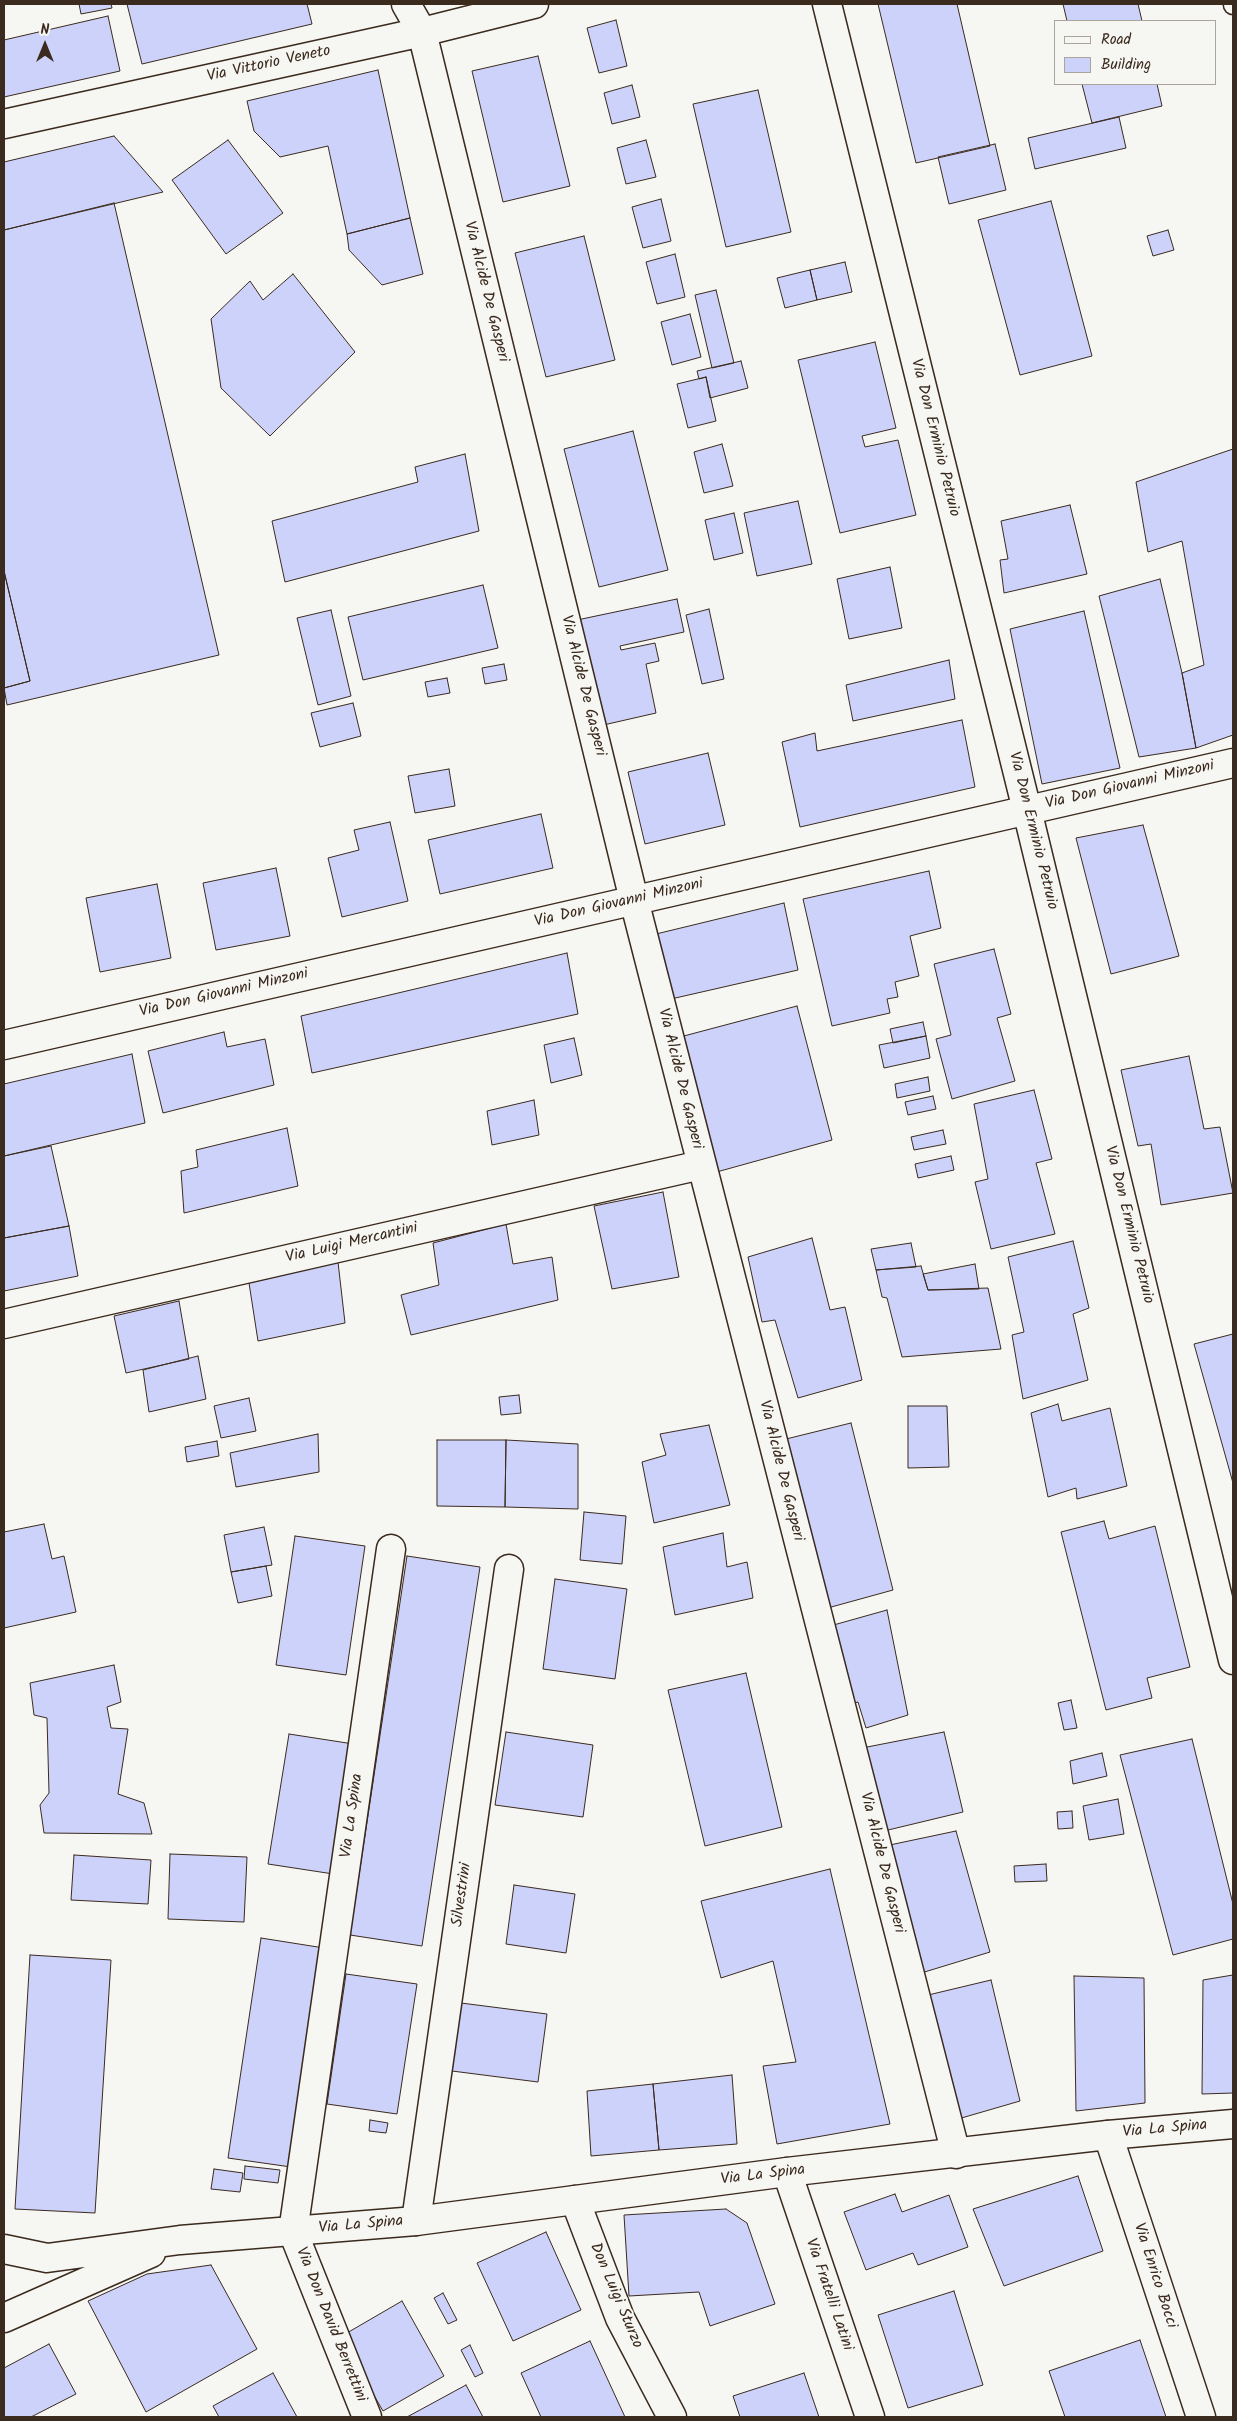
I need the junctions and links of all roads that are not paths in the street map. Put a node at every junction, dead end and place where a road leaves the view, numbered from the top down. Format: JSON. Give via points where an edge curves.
{"nodes":[{"id":1,"x":406,"y":4,"type":"edge"},
{"id":2,"x":534,"y":4,"type":"edge"},
{"id":3,"x":827,"y":4,"type":"edge"},
{"id":4,"x":422,"y":32,"type":"junction"},
{"id":5,"x":4,"y":124,"type":"edge"},
{"id":6,"x":1233,"y":763,"type":"edge"},
{"id":7,"x":1027,"y":810,"type":"junction"},
{"id":8,"x":634,"y":900,"type":"junction"},
{"id":9,"x":4,"y":1045,"type":"edge"},
{"id":10,"x":701,"y":1165,"type":"junction"},
{"id":11,"x":4,"y":1324,"type":"edge"},
{"id":12,"x":392,"y":1549,"type":"dead end"},
{"id":13,"x":509,"y":1569,"type":"dead end"},
{"id":14,"x":1233,"y":1660,"type":"edge"},
{"id":15,"x":1233,"y":2124,"type":"edge"},
{"id":16,"x":1108,"y":2136,"type":"junction"},
{"id":17,"x":956,"y":2154,"type":"junction"},
{"id":18,"x":787,"y":2172,"type":"junction"},
{"id":19,"x":576,"y":2200,"type":"junction"},
{"id":20,"x":416,"y":2222,"type":"junction"},
{"id":21,"x":293,"y":2232,"type":"junction"},
{"id":22,"x":180,"y":2240,"type":"junction"},
{"id":23,"x":4,"y":2249,"type":"edge"},
{"id":24,"x":4,"y":2318,"type":"edge"},
{"id":25,"x":367,"y":2417,"type":"edge"},
{"id":26,"x":672,"y":2417,"type":"edge"},
{"id":27,"x":870,"y":2417,"type":"edge"},
{"id":28,"x":1200,"y":2417,"type":"edge"}],
"edges":[{"from":1,"to":4,"type":"street","name":"Via Alcide De Gasperi"},
{"from":2,"to":4,"type":"street","name":"Via Vittorio Veneto"},
{"from":3,"to":7,"type":"street","name":"Via Don Erminio Petruio"},
{"from":4,"to":5,"type":"street","name":"Via Vittorio Veneto"},
{"from":4,"to":8,"type":"street","name":"Via Alcide De Gasperi"},
{"from":6,"to":7,"type":"street","name":"Via Don Giovanni Minzoni"},
{"from":7,"to":8,"type":"street","name":"Via Don Giovanni Minzoni"},
{"from":7,"to":14,"type":"street","name":"Via Don Erminio Petruio"},
{"from":8,"to":9,"type":"street","name":"Via Don Giovanni Minzoni"},
{"from":8,"to":10,"type":"street","name":"Via Alcide De Gasperi"},
{"from":10,"to":11,"type":"street","name":"Via Luigi Mercantini"},
{"from":10,"to":17,"type":"street","name":"Via Alcide De Gasperi"},
{"from":12,"to":21,"type":"street","name":"Via La Spina"},
{"from":13,"to":20,"type":"street","name":"Silvestrini"},
{"from":15,"to":16,"type":"street","name":"Via La Spina"},
{"from":16,"to":17,"type":"street","name":"Via La Spina"},
{"from":16,"to":28,"type":"street","name":"Via Enrico Bocci"},
{"from":17,"to":18,"type":"street","name":"Via La Spina"},
{"from":18,"to":19,"type":"street","name":"Via La Spina"},
{"from":18,"to":27,"type":"street","name":"Via Fratelli Latini"},
{"from":19,"to":20,"type":"street","name":"Via La Spina"},
{"from":19,"to":26,"type":"street","name":"Don Luigi Sturzo","via":[[620,2318]]},
{"from":20,"to":21,"type":"street","name":"Via La Spina"},
{"from":21,"to":22,"type":"street","name":"Via La Spina"},
{"from":21,"to":25,"type":"street","name":"Via Don David Berrettini"},
{"from":22,"to":23,"type":"street","name":"Via La Spina","via":[[47,2258]]},
{"from":22,"to":24,"type":"street","name":"Via La Spina"}]}
